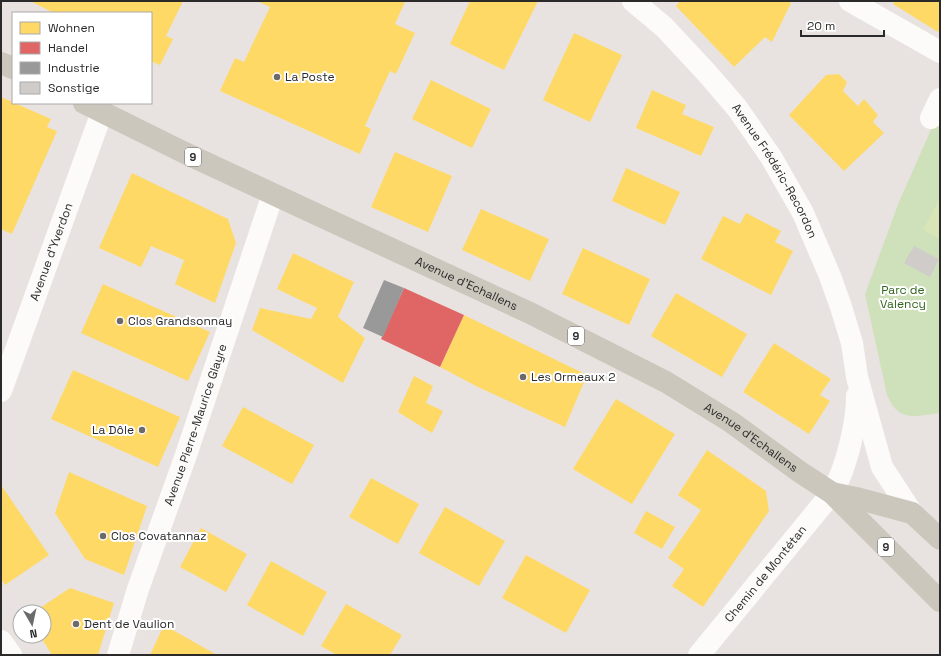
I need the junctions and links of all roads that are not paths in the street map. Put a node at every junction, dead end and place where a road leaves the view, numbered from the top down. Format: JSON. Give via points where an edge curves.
{"nodes":[{"id":1,"x":633,"y":1,"type":"edge"},
{"id":2,"x":850,"y":1,"type":"edge"},
{"id":3,"x":940,"y":52,"type":"edge"},
{"id":4,"x":1,"y":63,"type":"edge"},
{"id":5,"x":12,"y":68,"type":"edge"},
{"id":6,"x":93,"y":107,"type":"edge"},
{"id":7,"x":273,"y":194,"type":"junction"},
{"id":8,"x":857,"y":377,"type":"junction"},
{"id":9,"x":1,"y":391,"type":"edge"},
{"id":10,"x":832,"y":493,"type":"junction"},
{"id":11,"x":912,"y":513,"type":"junction"},
{"id":12,"x":940,"y":538,"type":"edge"},
{"id":13,"x":940,"y":601,"type":"edge"},
{"id":14,"x":1,"y":641,"type":"edge"},
{"id":15,"x":1,"y":653,"type":"edge"},
{"id":16,"x":5,"y":655,"type":"edge"},
{"id":17,"x":11,"y":655,"type":"edge"},
{"id":18,"x":118,"y":655,"type":"edge"},
{"id":19,"x":699,"y":655,"type":"edge"}],
"edges":[{"from":1,"to":8,"type":"street","name":"Avenue Frédéric-Recordon","via":[[664,27],[706,72],[737,108],[772,157],[803,213],[830,276],[852,343]]},
{"from":2,"to":3,"type":"street"},
{"from":4,"to":5,"type":"main road"},
{"from":6,"to":7,"type":"main road","name":"Avenue d'Echallens","number":"9"},
{"from":6,"to":9,"type":"street","name":"Avenue d'Yverdon"},
{"from":7,"to":10,"type":"main road","name":"Avenue d'Echallens","number":"9","via":[[530,313],[666,382],[731,422]]},
{"from":7,"to":18,"type":"street","name":"Avenue Pierre-Maurice Glayre","via":[[186,455],[138,589]]},
{"from":8,"to":10,"type":"street","name":"Avenue Frédéric-Recordon","via":[[857,405],[853,430],[837,485]]},
{"from":8,"to":11,"type":"street","name":"Avenue Frédéric-Recordon","via":[[882,467]]},
{"from":10,"to":11,"type":"main road","name":"Avenue d'Echallens","number":"9"},
{"from":10,"to":13,"type":"main road","name":"Avenue d'Echallens","number":"9"},
{"from":10,"to":19,"type":"street","name":"Chemin de Montétan"},
{"from":11,"to":12,"type":"main road","name":"Avenue d'Echallens","number":"9"},
{"from":14,"to":17,"type":"street"},
{"from":15,"to":16,"type":"street"}]}
